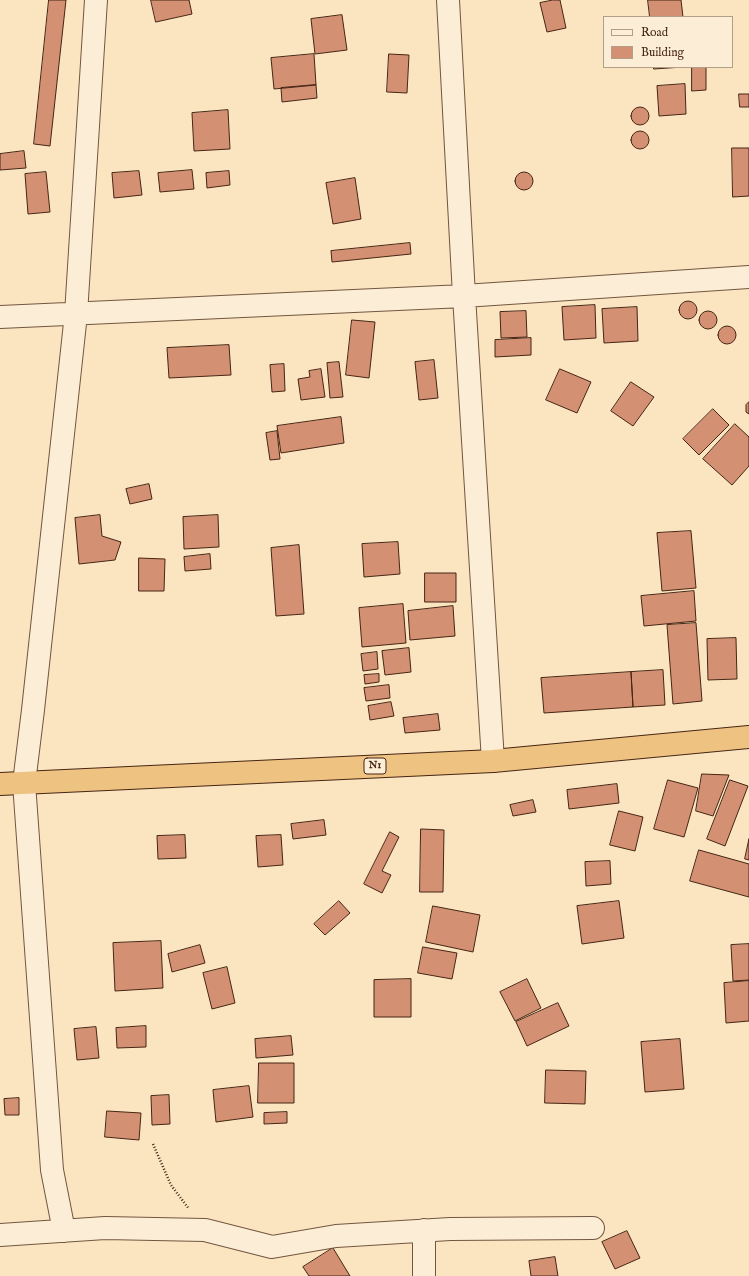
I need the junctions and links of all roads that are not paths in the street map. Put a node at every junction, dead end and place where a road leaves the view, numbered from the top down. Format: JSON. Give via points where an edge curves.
{"nodes":[{"id":1,"x":96,"y":0,"type":"edge"},
{"id":2,"x":448,"y":0,"type":"edge"},
{"id":3,"x":749,"y":277,"type":"edge"},
{"id":4,"x":464,"y":296,"type":"junction"},
{"id":5,"x":76,"y":314,"type":"junction"},
{"id":6,"x":0,"y":317,"type":"edge"},
{"id":7,"x":749,"y":737,"type":"edge"},
{"id":8,"x":492,"y":760,"type":"junction"},
{"id":9,"x":24,"y":783,"type":"junction"},
{"id":10,"x":0,"y":784,"type":"edge"},
{"id":11,"x":593,"y":1228,"type":"dead end"},
{"id":12,"x":424,"y":1230,"type":"junction"},
{"id":13,"x":64,"y":1231,"type":"junction"},
{"id":14,"x":0,"y":1235,"type":"edge"},
{"id":15,"x":424,"y":1276,"type":"edge"}],
"edges":[{"from":1,"to":5,"type":"street"},
{"from":2,"to":4,"type":"street"},
{"from":3,"to":4,"type":"street"},
{"from":4,"to":5,"type":"street"},
{"from":4,"to":8,"type":"street"},
{"from":5,"to":6,"type":"street"},
{"from":5,"to":9,"type":"street"},
{"from":7,"to":8,"type":"highway","number":"N1"},
{"from":8,"to":9,"type":"highway","number":"N1"},
{"from":9,"to":10,"type":"highway","number":"N1"},
{"from":9,"to":13,"type":"street","via":[[52,1170]]},
{"from":11,"to":12,"type":"street"},
{"from":12,"to":13,"type":"street","via":[[336,1236],[272,1247],[205,1230],[105,1228]]},
{"from":12,"to":15,"type":"street"},
{"from":13,"to":14,"type":"street"}]}
